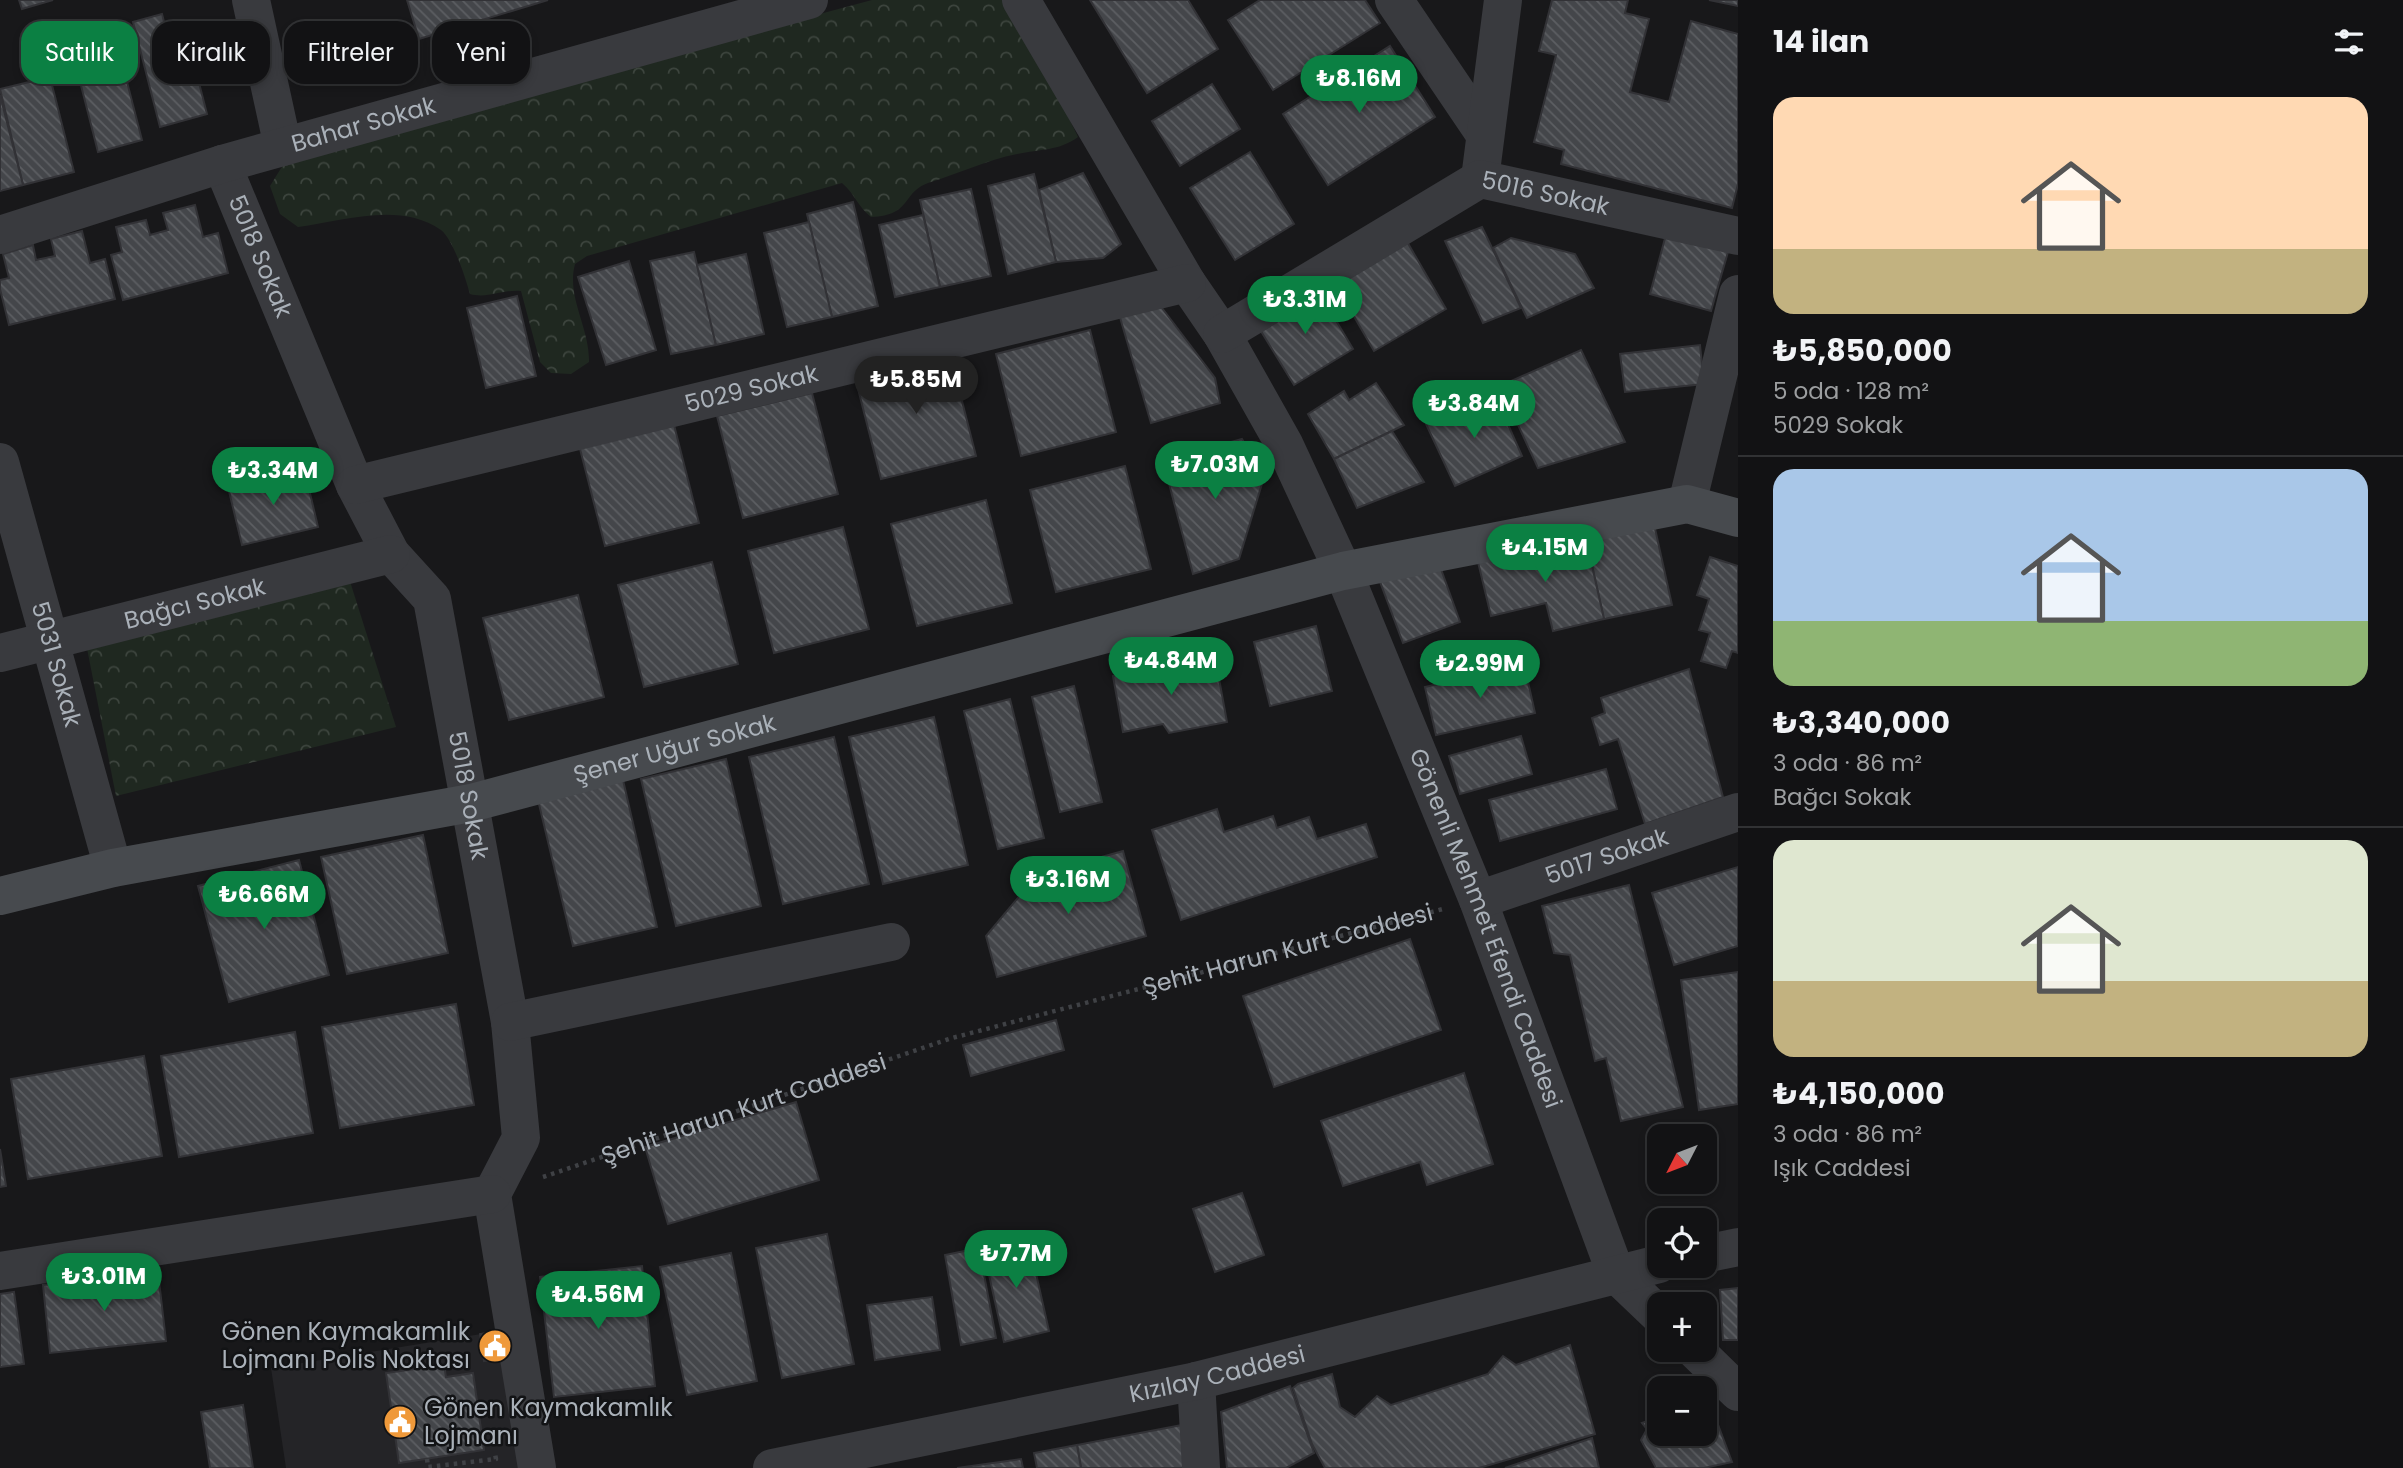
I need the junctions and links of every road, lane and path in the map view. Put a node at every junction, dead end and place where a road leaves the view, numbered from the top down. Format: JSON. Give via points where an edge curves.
{"nodes":[{"id":1,"x":251,"y":0,"type":"edge"},
{"id":2,"x":809,"y":0,"type":"edge"},
{"id":3,"x":1021,"y":0,"type":"edge"},
{"id":4,"x":1394,"y":0,"type":"edge"},
{"id":5,"x":1503,"y":0,"type":"edge"},
{"id":6,"x":1485,"y":133,"type":"junction"},
{"id":7,"x":283,"y":147,"type":"junction"},
{"id":8,"x":222,"y":164,"type":"junction"},
{"id":9,"x":1480,"y":179,"type":"junction"},
{"id":10,"x":0,"y":235,"type":"edge"},
{"id":11,"x":1738,"y":236,"type":"edge"},
{"id":12,"x":1187,"y":283,"type":"junction"},
{"id":13,"x":1738,"y":293,"type":"edge"},
{"id":14,"x":1223,"y":334,"type":"junction"},
{"id":15,"x":0,"y":462,"type":"edge"},
{"id":16,"x":355,"y":485,"type":"junction"},
{"id":17,"x":1687,"y":504,"type":"junction"},
{"id":18,"x":1738,"y":518,"type":"edge"},
{"id":19,"x":391,"y":554,"type":"junction"},
{"id":20,"x":1343,"y":571,"type":"junction"},
{"id":21,"x":47,"y":640,"type":"junction"},
{"id":22,"x":0,"y":653,"type":"edge"},
{"id":23,"x":471,"y":803,"type":"junction"},
{"id":24,"x":1738,"y":812,"type":"edge"},
{"id":25,"x":113,"y":868,"type":"junction"},
{"id":26,"x":0,"y":896,"type":"edge"},
{"id":27,"x":1478,"y":900,"type":"junction"},
{"id":28,"x":891,"y":942,"type":"dead end"},
{"id":29,"x":510,"y":1023,"type":"junction"},
{"id":30,"x":492,"y":1194,"type":"junction"},
{"id":31,"x":1738,"y":1247,"type":"edge"},
{"id":32,"x":1717,"y":1251,"type":"edge"},
{"id":33,"x":1647,"y":1267,"type":"edge"},
{"id":34,"x":0,"y":1271,"type":"edge"},
{"id":35,"x":1616,"y":1274,"type":"junction"},
{"id":36,"x":1647,"y":1304,"type":"edge"},
{"id":37,"x":1707,"y":1362,"type":"edge"},
{"id":38,"x":1196,"y":1381,"type":"junction"},
{"id":39,"x":1738,"y":1392,"type":"edge"},
{"id":40,"x":494,"y":1446,"type":"dead end"},
{"id":41,"x":427,"y":1459,"type":"dead end"},
{"id":42,"x":537,"y":1468,"type":"edge"},
{"id":43,"x":772,"y":1468,"type":"edge"},
{"id":44,"x":1201,"y":1468,"type":"edge"}],
"edges":[{"from":1,"to":7,"type":"street"},
{"from":2,"to":7,"type":"street","name":"Bahar Sokak"},
{"from":3,"to":12,"type":"street","name":"Gönenli Mehmet Efendi Caddesi"},
{"from":4,"to":6,"type":"street"},
{"from":5,"to":6,"type":"street"},
{"from":6,"to":9,"type":"street"},
{"from":7,"to":8,"type":"street","name":"Bahar Sokak"},
{"from":8,"to":10,"type":"street","name":"Bahar Sokak"},
{"from":8,"to":16,"type":"street","name":"5018 Sokak"},
{"from":9,"to":11,"type":"street","name":"5016 Sokak"},
{"from":9,"to":14,"type":"street","name":"5016 Sokak"},
{"from":12,"to":14,"type":"street","name":"Gönenli Mehmet Efendi Caddesi"},
{"from":12,"to":16,"type":"street","name":"5029 Sokak"},
{"from":13,"to":17,"type":"street"},
{"from":14,"to":20,"type":"street","name":"Gönenli Mehmet Efendi Caddesi","via":[[1284,444]]},
{"from":15,"to":21,"type":"street","name":"5031 Sokak"},
{"from":16,"to":19,"type":"street","name":"5018 Sokak"},
{"from":17,"to":18,"type":"street"},
{"from":17,"to":20,"type":"street","name":"Şener Uğur Sokak"},
{"from":19,"to":21,"type":"street","name":"Bağcı Sokak"},
{"from":19,"to":23,"type":"street","name":"5018 Sokak","via":[[432,599]]},
{"from":20,"to":23,"type":"street","name":"Şener Uğur Sokak"},
{"from":20,"to":27,"type":"street","name":"Gönenli Mehmet Efendi Caddesi"},
{"from":21,"to":22,"type":"street","name":"Bağcı Sokak"},
{"from":21,"to":25,"type":"street","name":"5031 Sokak"},
{"from":23,"to":25,"type":"street","name":"Şener Uğur Sokak"},
{"from":23,"to":29,"type":"street","name":"5018 Sokak"},
{"from":24,"to":27,"type":"street","name":"5017 Sokak"},
{"from":25,"to":26,"type":"street","name":"Şener Uğur Sokak"},
{"from":27,"to":30,"type":"path","name":"Şehit Harun Kurt Caddesi","via":[[952,1038]]},
{"from":27,"to":35,"type":"street","name":"Gönenli Mehmet Efendi Caddesi"},
{"from":28,"to":29,"type":"street"},
{"from":29,"to":30,"type":"street","name":"5018 Sokak","via":[[521,1138]]},
{"from":30,"to":34,"type":"street"},
{"from":30,"to":42,"type":"street"},
{"from":31,"to":32,"type":"street"},
{"from":33,"to":35,"type":"street","name":"Kızılay Caddesi"},
{"from":35,"to":36,"type":"street"},
{"from":35,"to":38,"type":"street","name":"Kızılay Caddesi"},
{"from":37,"to":39,"type":"street"},
{"from":38,"to":43,"type":"street","name":"Kızılay Caddesi"},
{"from":38,"to":44,"type":"street"},
{"from":40,"to":41,"type":"path","via":[[496,1459],[428,1467]]}]}
